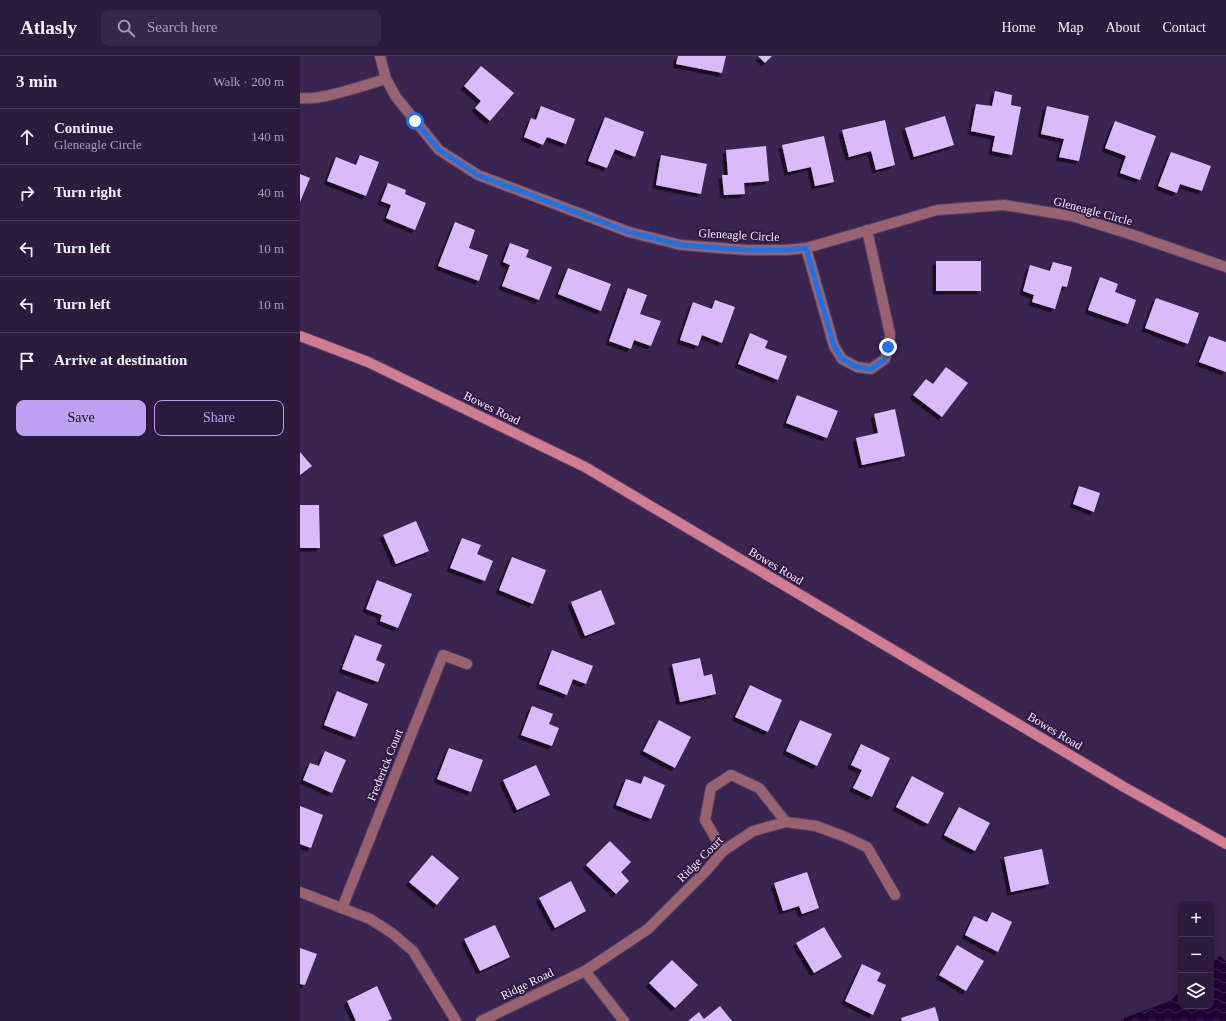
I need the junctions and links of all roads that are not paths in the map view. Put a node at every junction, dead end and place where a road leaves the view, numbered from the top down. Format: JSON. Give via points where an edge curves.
{"nodes":[{"id":1,"x":380,"y":56,"type":"edge"},
{"id":2,"x":386,"y":79,"type":"junction"},
{"id":3,"x":300,"y":98,"type":"edge"},
{"id":4,"x":867,"y":230,"type":"junction"},
{"id":5,"x":806,"y":248,"type":"junction"},
{"id":6,"x":1226,"y":268,"type":"edge"},
{"id":7,"x":300,"y":336,"type":"edge"},
{"id":8,"x":467,"y":664,"type":"dead end"},
{"id":9,"x":786,"y":822,"type":"junction"},
{"id":10,"x":1226,"y":844,"type":"edge"},
{"id":11,"x":723,"y":851,"type":"junction"},
{"id":12,"x":300,"y":892,"type":"edge"},
{"id":13,"x":896,"y":895,"type":"dead end"},
{"id":14,"x":342,"y":908,"type":"junction"},
{"id":15,"x":584,"y":971,"type":"junction"},
{"id":16,"x":456,"y":1021,"type":"edge"},
{"id":17,"x":481,"y":1021,"type":"edge"},
{"id":18,"x":624,"y":1021,"type":"edge"}],
"edges":[{"from":1,"to":2,"type":"street","name":"Gleneagle Circle"},
{"from":2,"to":3,"type":"street","via":[[329,95]]},
{"from":2,"to":5,"type":"street","name":"Gleneagle Circle","via":[[396,97],[439,150],[478,175],[629,232],[681,245],[746,250]]},
{"from":4,"to":5,"type":"street","name":"Gleneagle Circle"},
{"from":4,"to":5,"type":"street","via":[[890,334],[885,359],[871,369],[856,367],[842,359],[834,346]]},
{"from":4,"to":6,"type":"street","name":"Gleneagle Circle","via":[[937,210],[1004,205],[1072,216]]},
{"from":7,"to":10,"type":"main road","name":"Bowes Road","via":[[368,362],[585,467],[1124,787]]},
{"from":8,"to":14,"type":"street","name":"Frederick Court","via":[[443,655]]},
{"from":9,"to":11,"type":"street","name":"Ridge Court","via":[[753,831]]},
{"from":9,"to":11,"type":"street","via":[[759,788],[731,775],[712,788],[705,820]]},
{"from":9,"to":13,"type":"street","name":"Ridge Court","via":[[816,826],[867,847]]},
{"from":11,"to":15,"type":"street","name":"Ridge Court","via":[[648,929]]},
{"from":12,"to":14,"type":"street"},
{"from":14,"to":16,"type":"street","via":[[370,919],[413,951]]},
{"from":15,"to":17,"type":"street","name":"Ridge Road"},
{"from":15,"to":18,"type":"street"}]}
